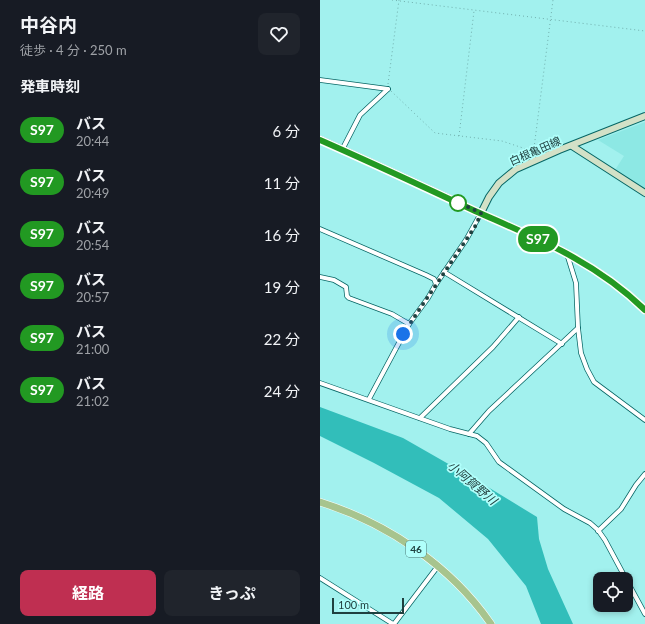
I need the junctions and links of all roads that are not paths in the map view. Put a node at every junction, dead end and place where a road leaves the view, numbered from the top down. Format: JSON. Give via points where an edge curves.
{"nodes":[{"id":1,"x":320,"y":80,"type":"edge"},
{"id":2,"x":645,"y":116,"type":"edge"},
{"id":3,"x":320,"y":140,"type":"edge"},
{"id":4,"x":572,"y":146,"type":"junction"},
{"id":5,"x":342,"y":150,"type":"junction"},
{"id":6,"x":534,"y":152,"type":"road end"},
{"id":7,"x":532,"y":162,"type":"junction"},
{"id":8,"x":645,"y":193,"type":"edge"},
{"id":9,"x":481,"y":213,"type":"junction"},
{"id":10,"x":320,"y":230,"type":"edge"},
{"id":11,"x":567,"y":253,"type":"junction"},
{"id":12,"x":444,"y":272,"type":"junction"},
{"id":13,"x":320,"y":276,"type":"edge"},
{"id":14,"x":436,"y":284,"type":"junction"},
{"id":15,"x":645,"y":310,"type":"edge"},
{"id":16,"x":519,"y":317,"type":"junction"},
{"id":17,"x":409,"y":324,"type":"junction"},
{"id":18,"x":578,"y":328,"type":"junction"},
{"id":19,"x":562,"y":344,"type":"junction"},
{"id":20,"x":320,"y":383,"type":"edge"},
{"id":21,"x":369,"y":399,"type":"junction"},
{"id":22,"x":420,"y":418,"type":"junction"},
{"id":23,"x":645,"y":420,"type":"edge"},
{"id":24,"x":470,"y":434,"type":"junction"},
{"id":25,"x":645,"y":474,"type":"edge"},
{"id":26,"x":320,"y":502,"type":"edge"},
{"id":27,"x":598,"y":531,"type":"junction"},
{"id":28,"x":438,"y":566,"type":"junction"},
{"id":29,"x":622,"y":572,"type":"edge"},
{"id":30,"x":320,"y":578,"type":"edge"},
{"id":31,"x":633,"y":592,"type":"edge"},
{"id":32,"x":645,"y":614,"type":"edge"},
{"id":33,"x":393,"y":624,"type":"edge"},
{"id":34,"x":491,"y":624,"type":"edge"}],
"edges":[{"from":1,"to":5,"type":"street","via":[[388,89],[360,115]]},
{"from":2,"to":4,"type":"main road","name":"白根亀田線"},
{"from":3,"to":5,"type":"main road"},
{"from":4,"to":7,"type":"main road","name":"白根亀田線"},
{"from":4,"to":8,"type":"main road"},
{"from":5,"to":9,"type":"main road"},
{"from":6,"to":7,"type":"street"},
{"from":7,"to":9,"type":"main road","name":"白根亀田線","via":[[516,169],[499,183],[488,197]]},
{"from":9,"to":11,"type":"main road"},
{"from":9,"to":12,"type":"street","via":[[476,225]]},
{"from":10,"to":14,"type":"street","via":[[426,275],[434,279]]},
{"from":11,"to":15,"type":"main road","via":[[620,287]]},
{"from":11,"to":18,"type":"street","via":[[576,283]]},
{"from":12,"to":14,"type":"street"},
{"from":12,"to":16,"type":"street"},
{"from":13,"to":17,"type":"street","via":[[346,287],[349,298],[392,314]]},
{"from":14,"to":17,"type":"street"},
{"from":16,"to":19,"type":"street"},
{"from":16,"to":22,"type":"street"},
{"from":17,"to":21,"type":"street"},
{"from":18,"to":19,"type":"street"},
{"from":18,"to":23,"type":"street","via":[[581,353],[594,382]]},
{"from":19,"to":24,"type":"street","via":[[489,411]]},
{"from":20,"to":21,"type":"street"},
{"from":21,"to":22,"type":"street"},
{"from":22,"to":24,"type":"street"},
{"from":24,"to":27,"type":"street","via":[[486,443],[499,462],[525,482],[564,509],[590,523]]},
{"from":25,"to":27,"type":"street","via":[[621,509]]},
{"from":26,"to":28,"type":"main road","number":"46","via":[[370,521]]},
{"from":27,"to":29,"type":"street"},
{"from":28,"to":33,"type":"street"},
{"from":28,"to":34,"type":"main road","number":"46","via":[[464,591]]},
{"from":30,"to":33,"type":"street"},
{"from":31,"to":32,"type":"street"}]}
